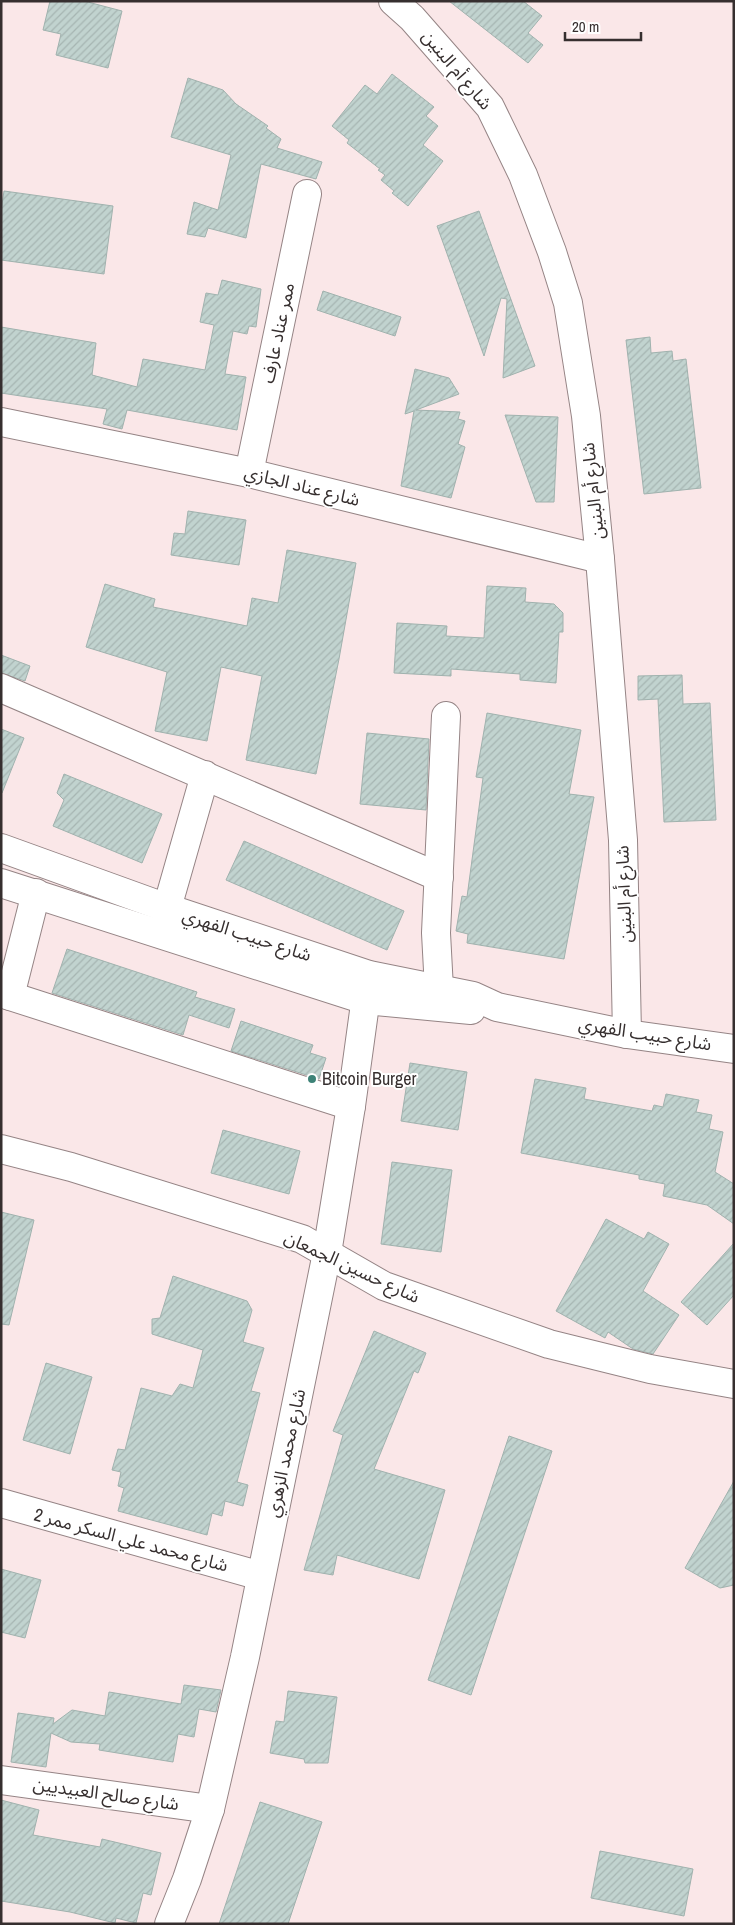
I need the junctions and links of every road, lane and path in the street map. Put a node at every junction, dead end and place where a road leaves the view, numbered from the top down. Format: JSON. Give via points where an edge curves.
{"nodes":[{"id":1,"x":393,"y":1,"type":"edge"},
{"id":2,"x":307,"y":194,"type":"dead end"},
{"id":3,"x":1,"y":422,"type":"edge"},
{"id":4,"x":249,"y":473,"type":"junction"},
{"id":5,"x":600,"y":559,"type":"junction"},
{"id":6,"x":1,"y":688,"type":"edge"},
{"id":7,"x":446,"y":716,"type":"dead end"},
{"id":8,"x":205,"y":775,"type":"junction"},
{"id":9,"x":1,"y":848,"type":"edge"},
{"id":10,"x":439,"y":877,"type":"junction"},
{"id":11,"x":1,"y":883,"type":"edge"},
{"id":12,"x":36,"y":893,"type":"junction"},
{"id":13,"x":167,"y":908,"type":"junction"},
{"id":14,"x":367,"y":988,"type":"junction"},
{"id":15,"x":439,"y":990,"type":"junction"},
{"id":16,"x":6,"y":995,"type":"edge"},
{"id":17,"x":497,"y":1007,"type":"junction"},
{"id":18,"x":627,"y":1034,"type":"junction"},
{"id":19,"x":734,"y":1049,"type":"edge"},
{"id":20,"x":351,"y":1106,"type":"junction"},
{"id":21,"x":1,"y":1149,"type":"edge"},
{"id":22,"x":327,"y":1253,"type":"junction"},
{"id":23,"x":734,"y":1384,"type":"edge"},
{"id":24,"x":1,"y":1504,"type":"edge"},
{"id":25,"x":261,"y":1576,"type":"junction"},
{"id":26,"x":1,"y":1780,"type":"edge"},
{"id":27,"x":210,"y":1809,"type":"junction"},
{"id":28,"x":169,"y":1924,"type":"edge"}],
"edges":[{"from":1,"to":5,"type":"street","name":"شارع أم البنين","via":[[412,18],[490,107],[510,143],[539,217],[568,303],[580,370]]},
{"from":2,"to":4,"type":"street","name":"ممر عناد عارف"},
{"from":3,"to":4,"type":"street","name":"شارع عناد الجازي"},
{"from":4,"to":5,"type":"street","name":"شارع عناد الجازي"},
{"from":5,"to":18,"type":"street","name":"شارع أم البنين","via":[[623,840]]},
{"from":6,"to":8,"type":"street"},
{"from":7,"to":10,"type":"street"},
{"from":8,"to":10,"type":"street"},
{"from":8,"to":13,"type":"street"},
{"from":9,"to":13,"type":"street","name":"شارع حبيب الفهري"},
{"from":10,"to":15,"type":"street","via":[[436,932]]},
{"from":11,"to":12,"type":"street","name":"شارع حبيب الفهري"},
{"from":12,"to":14,"type":"street","name":"شارع حبيب الفهري"},
{"from":12,"to":16,"type":"street"},
{"from":13,"to":14,"type":"street","name":"شارع حبيب الفهري"},
{"from":14,"to":15,"type":"street","name":"شارع حبيب الفهري"},
{"from":14,"to":17,"type":"street","name":"شارع حبيب الفهري","via":[[469,1011]]},
{"from":14,"to":20,"type":"street","name":"شارع محمد الزهري"},
{"from":15,"to":17,"type":"street","name":"شارع حبيب الفهري","via":[[473,996]]},
{"from":16,"to":20,"type":"street"},
{"from":17,"to":18,"type":"street","name":"شارع حبيب الفهري"},
{"from":18,"to":19,"type":"street","name":"شارع حبيب الفهري"},
{"from":20,"to":22,"type":"street","name":"شارع محمد الزهري"},
{"from":21,"to":22,"type":"street","name":"شارع حسين الجمعان","via":[[71,1167],[302,1240]]},
{"from":22,"to":23,"type":"street","name":"شارع حسين الجمعان","via":[[384,1286],[550,1344],[650,1369]]},
{"from":22,"to":25,"type":"street","name":"شارع محمد الزهري"},
{"from":24,"to":25,"type":"street","name":"شارع محمد علي السكر ممر 2"},
{"from":25,"to":27,"type":"street","name":"شارع محمد الزهري"},
{"from":26,"to":27,"type":"street","name":"شارع صالح العبيديين"},
{"from":27,"to":28,"type":"street","name":"شارع محمد الزهري"}]}
